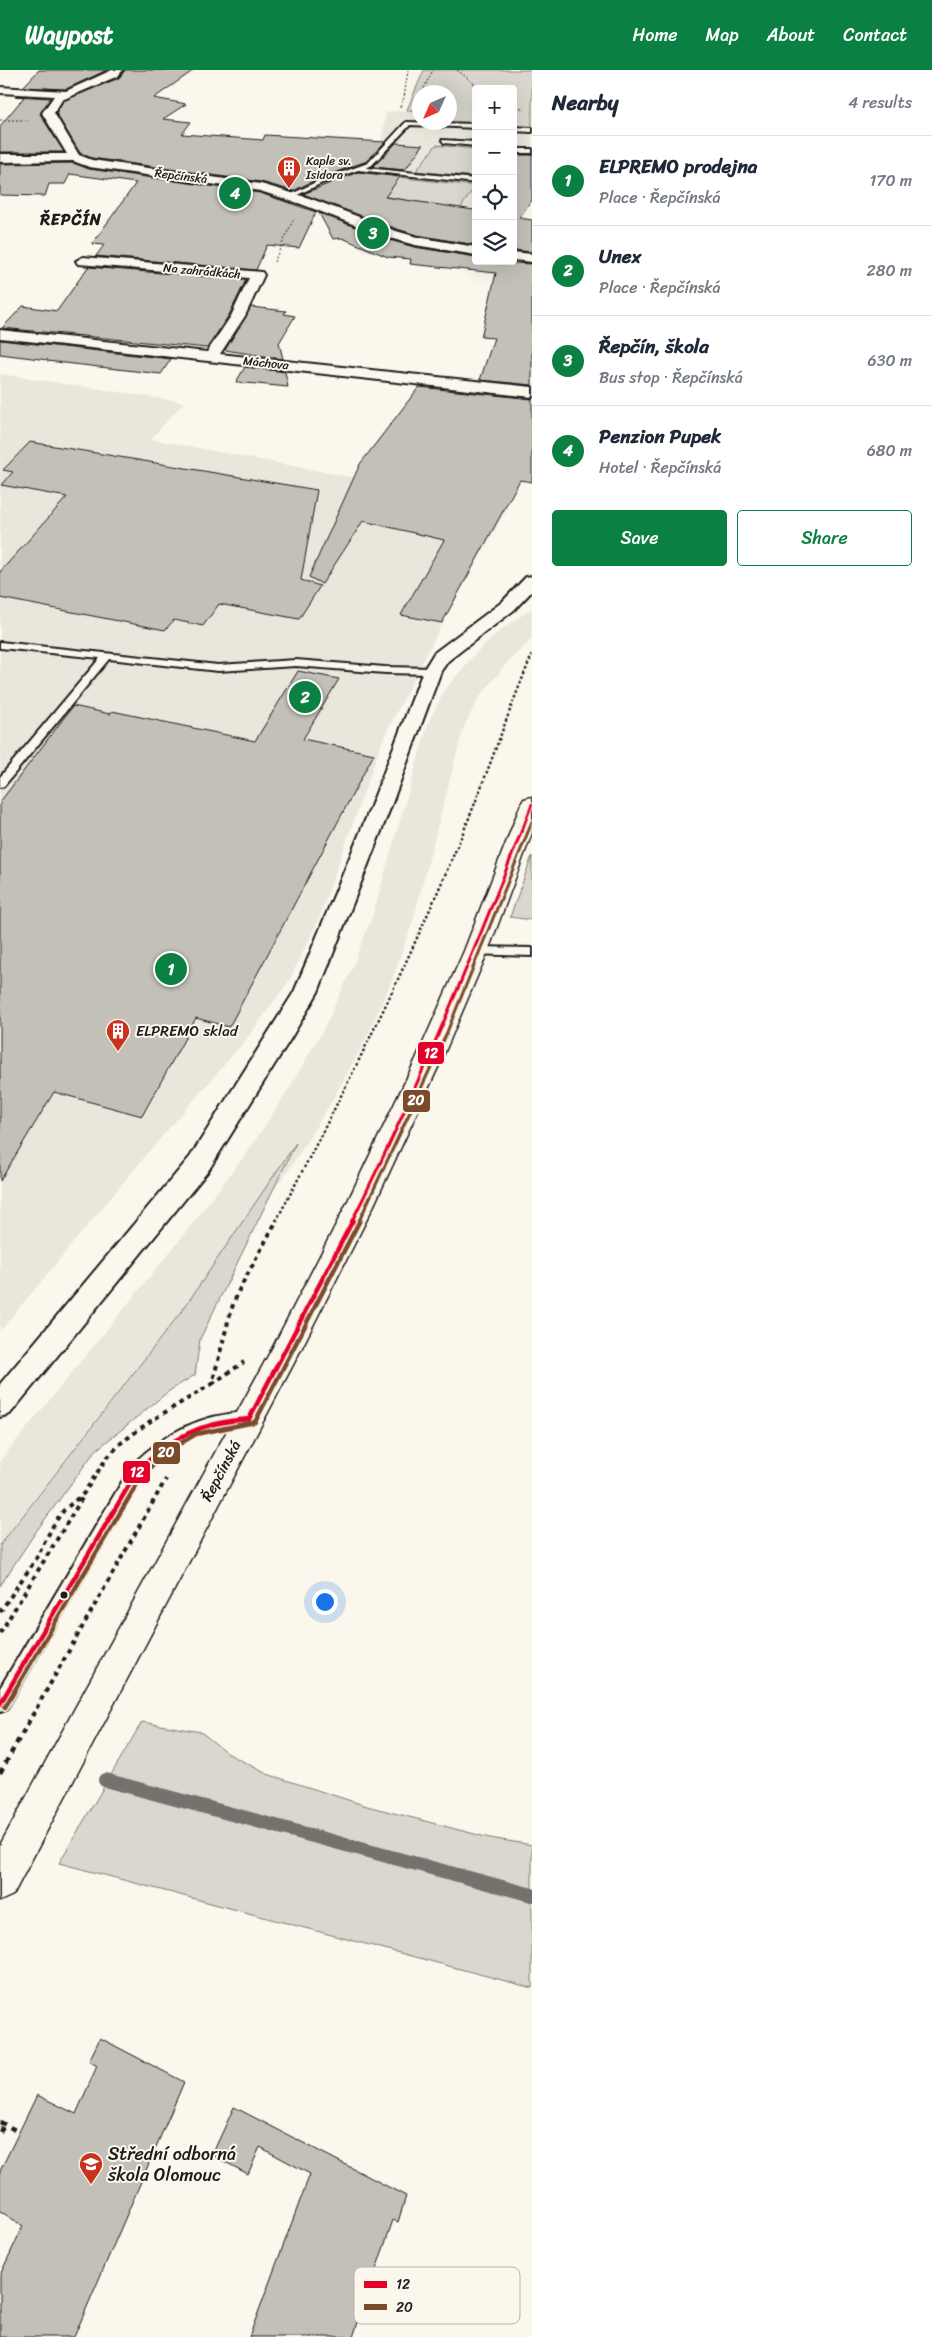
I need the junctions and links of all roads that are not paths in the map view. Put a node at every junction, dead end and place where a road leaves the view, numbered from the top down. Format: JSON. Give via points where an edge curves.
{"nodes":[{"id":1,"x":118,"y":70,"type":"edge"},
{"id":2,"x":0,"y":90,"type":"edge"},
{"id":3,"x":68,"y":94,"type":"junction"},
{"id":4,"x":472,"y":126,"type":"edge"},
{"id":5,"x":517,"y":128,"type":"edge"},
{"id":6,"x":532,"y":130,"type":"edge"},
{"id":7,"x":444,"y":141,"type":"dead end"},
{"id":8,"x":472,"y":144,"type":"edge"},
{"id":9,"x":517,"y":150,"type":"edge"},
{"id":10,"x":532,"y":151,"type":"edge"},
{"id":11,"x":75,"y":157,"type":"junction"},
{"id":12,"x":0,"y":158,"type":"edge"},
{"id":13,"x":360,"y":169,"type":"junction"},
{"id":14,"x":472,"y":181,"type":"edge"},
{"id":15,"x":291,"y":196,"type":"junction"},
{"id":16,"x":472,"y":250,"type":"edge"},
{"id":17,"x":517,"y":256,"type":"edge"},
{"id":18,"x":532,"y":258,"type":"edge"},
{"id":19,"x":83,"y":261,"type":"dead end"},
{"id":20,"x":0,"y":334,"type":"edge"},
{"id":21,"x":211,"y":357,"type":"junction"},
{"id":22,"x":532,"y":392,"type":"edge"},
{"id":23,"x":532,"y":581,"type":"edge"},
{"id":24,"x":5,"y":645,"type":"edge"},
{"id":25,"x":106,"y":656,"type":"junction"},
{"id":26,"x":0,"y":657,"type":"edge"},
{"id":27,"x":432,"y":671,"type":"junction"},
{"id":28,"x":0,"y":784,"type":"edge"},
{"id":29,"x":532,"y":804,"type":"edge"},
{"id":30,"x":476,"y":951,"type":"junction"},
{"id":31,"x":532,"y":952,"type":"edge"},
{"id":32,"x":0,"y":1405,"type":"edge"},
{"id":33,"x":249,"y":1419,"type":"junction"},
{"id":34,"x":0,"y":1704,"type":"edge"},
{"id":35,"x":0,"y":1882,"type":"edge"}],
"edges":[{"from":1,"to":3,"type":"street"},
{"from":2,"to":3,"type":"street"},
{"from":3,"to":11,"type":"street","via":[[58,98],[48,113]]},
{"from":4,"to":13,"type":"lane","via":[[408,123],[370,164]]},
{"from":5,"to":6,"type":"lane"},
{"from":7,"to":8,"type":"lane"},
{"from":9,"to":10,"type":"lane"},
{"from":11,"to":12,"type":"street","name":"Řepčínská"},
{"from":11,"to":15,"type":"street","name":"Řepčínská","via":[[90,164],[247,185]]},
{"from":13,"to":14,"type":"lane"},
{"from":13,"to":15,"type":"lane"},
{"from":15,"to":16,"type":"street","name":"Řepčínská","via":[[391,234]]},
{"from":17,"to":18,"type":"street"},
{"from":19,"to":21,"type":"street","name":"Na zahrádkách","via":[[257,275],[238,316]]},
{"from":20,"to":21,"type":"street","name":"Máchova"},
{"from":21,"to":22,"type":"street","name":"Máchova"},
{"from":23,"to":27,"type":"street","via":[[508,606],[441,657]]},
{"from":24,"to":25,"type":"lane"},
{"from":24,"to":26,"type":"lane"},
{"from":25,"to":27,"type":"lane","via":[[218,668],[296,663]]},
{"from":25,"to":28,"type":"lane"},
{"from":27,"to":32,"type":"street","via":[[382,806],[306,992],[279,1038],[199,1164]]},
{"from":29,"to":30,"type":"street","name":"Řepčínská"},
{"from":30,"to":31,"type":"lane"},
{"from":30,"to":33,"type":"street","name":"Řepčínská","via":[[359,1207]]},
{"from":33,"to":34,"type":"lane","via":[[216,1420],[196,1426],[165,1445],[138,1470]]},
{"from":33,"to":35,"type":"street","name":"Řepčínská"}]}
